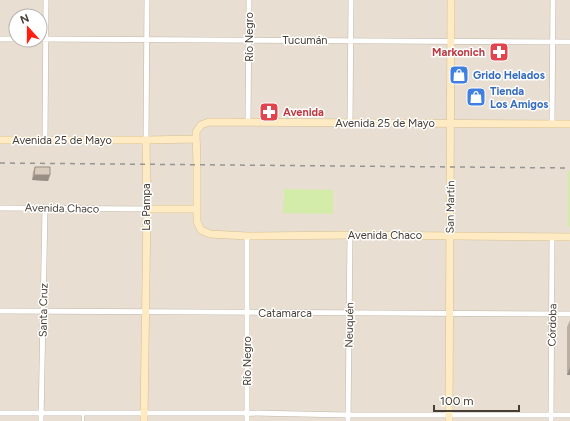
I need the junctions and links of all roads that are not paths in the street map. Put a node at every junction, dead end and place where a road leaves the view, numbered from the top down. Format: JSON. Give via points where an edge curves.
{"nodes":[{"id":1,"x":147,"y":0,"type":"edge"},
{"id":2,"x":249,"y":0,"type":"edge"},
{"id":3,"x":351,"y":0,"type":"edge"},
{"id":4,"x":451,"y":0,"type":"edge"},
{"id":5,"x":553,"y":0,"type":"edge"},
{"id":6,"x":48,"y":39,"type":"edge"},
{"id":7,"x":146,"y":39,"type":"junction"},
{"id":8,"x":249,"y":40,"type":"junction"},
{"id":9,"x":351,"y":40,"type":"junction"},
{"id":10,"x":450,"y":41,"type":"junction"},
{"id":11,"x":552,"y":42,"type":"junction"},
{"id":12,"x":570,"y":42,"type":"edge"},
{"id":13,"x":43,"y":48,"type":"edge"},
{"id":14,"x":248,"y":123,"type":"junction"},
{"id":15,"x":350,"y":123,"type":"junction"},
{"id":16,"x":450,"y":124,"type":"junction"},
{"id":17,"x":552,"y":124,"type":"junction"},
{"id":18,"x":570,"y":124,"type":"edge"},
{"id":19,"x":196,"y":139,"type":"junction"},
{"id":20,"x":0,"y":140,"type":"edge"},
{"id":21,"x":45,"y":140,"type":"junction"},
{"id":22,"x":146,"y":140,"type":"junction"},
{"id":23,"x":45,"y":207,"type":"junction"},
{"id":24,"x":0,"y":208,"type":"edge"},
{"id":25,"x":147,"y":209,"type":"junction"},
{"id":26,"x":197,"y":209,"type":"junction"},
{"id":27,"x":350,"y":235,"type":"junction"},
{"id":28,"x":247,"y":236,"type":"junction"},
{"id":29,"x":450,"y":236,"type":"junction"},
{"id":30,"x":552,"y":236,"type":"junction"},
{"id":31,"x":570,"y":237,"type":"edge"},
{"id":32,"x":0,"y":311,"type":"edge"},
{"id":33,"x":43,"y":311,"type":"junction"},
{"id":34,"x":145,"y":312,"type":"junction"},
{"id":35,"x":247,"y":313,"type":"junction"},
{"id":36,"x":349,"y":314,"type":"junction"},
{"id":37,"x":450,"y":314,"type":"junction"},
{"id":38,"x":552,"y":314,"type":"junction"},
{"id":39,"x":570,"y":314,"type":"edge"},
{"id":40,"x":0,"y":413,"type":"edge"},
{"id":41,"x":41,"y":413,"type":"junction"},
{"id":42,"x":83,"y":413,"type":"junction"},
{"id":43,"x":248,"y":413,"type":"junction"},
{"id":44,"x":551,"y":414,"type":"junction"},
{"id":45,"x":570,"y":414,"type":"edge"},
{"id":46,"x":144,"y":417,"type":"edge"},
{"id":47,"x":348,"y":418,"type":"edge"},
{"id":48,"x":449,"y":418,"type":"edge"},
{"id":49,"x":41,"y":421,"type":"edge"},
{"id":50,"x":83,"y":421,"type":"edge"},
{"id":51,"x":248,"y":421,"type":"edge"},
{"id":52,"x":551,"y":421,"type":"edge"}],
"edges":[{"from":1,"to":7,"type":"street","name":"La Pampa"},
{"from":2,"to":8,"type":"street","name":"Río Negro"},
{"from":3,"to":9,"type":"street"},
{"from":4,"to":10,"type":"street","name":"San Martín"},
{"from":5,"to":11,"type":"street"},
{"from":6,"to":7,"type":"street","name":"Tucumán"},
{"from":7,"to":8,"type":"street","name":"Tucumán"},
{"from":7,"to":22,"type":"street","name":"La Pampa"},
{"from":8,"to":9,"type":"street","name":"Tucumán"},
{"from":8,"to":14,"type":"street","name":"Río Negro"},
{"from":9,"to":10,"type":"street","name":"Tucumán"},
{"from":9,"to":15,"type":"street"},
{"from":10,"to":11,"type":"street","name":"Tucumán"},
{"from":10,"to":16,"type":"street","name":"San Martín"},
{"from":11,"to":12,"type":"street","name":"Tucumán"},
{"from":11,"to":17,"type":"street"},
{"from":13,"to":21,"type":"street"},
{"from":14,"to":15,"type":"street","name":"Avenida 25 de Mayo"},
{"from":14,"to":19,"type":"street","name":"Avenida 25 de Mayo","via":[[209,122],[201,125],[196,132]]},
{"from":15,"to":16,"type":"street","name":"Avenida 25 de Mayo"},
{"from":16,"to":17,"type":"street","name":"Avenida 25 de Mayo"},
{"from":16,"to":29,"type":"street","name":"San Martín"},
{"from":17,"to":18,"type":"street","name":"Avenida 25 de Mayo"},
{"from":19,"to":22,"type":"street","name":"Avenida 25 de Mayo"},
{"from":19,"to":26,"type":"street"},
{"from":20,"to":21,"type":"street","name":"Avenida 25 de Mayo"},
{"from":21,"to":22,"type":"street","name":"Avenida 25 de Mayo"},
{"from":22,"to":25,"type":"street","name":"La Pampa"},
{"from":23,"to":24,"type":"street","name":"Avenida Chaco"},
{"from":23,"to":25,"type":"street","name":"Avenida Chaco"},
{"from":23,"to":33,"type":"street","name":"Santa Cruz"},
{"from":25,"to":26,"type":"street","name":"Avenida Chaco"},
{"from":25,"to":34,"type":"street","name":"La Pampa"},
{"from":26,"to":28,"type":"street","name":"Avenida Chaco","via":[[197,222],[201,230],[210,234]]},
{"from":27,"to":28,"type":"street","name":"Avenida Chaco"},
{"from":27,"to":29,"type":"street","name":"Avenida Chaco"},
{"from":27,"to":36,"type":"street","name":"Neuquén"},
{"from":28,"to":35,"type":"street","name":"Río Negro"},
{"from":29,"to":30,"type":"street","name":"Avenida Chaco"},
{"from":29,"to":37,"type":"street","name":"San Martín"},
{"from":30,"to":31,"type":"street","name":"Avenida Chaco"},
{"from":30,"to":38,"type":"street","name":"Córdoba"},
{"from":32,"to":33,"type":"street","name":"Catamarca"},
{"from":33,"to":34,"type":"street","name":"Catamarca"},
{"from":33,"to":41,"type":"street","name":"Santa Cruz"},
{"from":34,"to":35,"type":"street","name":"Catamarca"},
{"from":34,"to":46,"type":"street","name":"La Pampa"},
{"from":35,"to":36,"type":"street","name":"Catamarca"},
{"from":35,"to":43,"type":"street","name":"Río Negro"},
{"from":36,"to":37,"type":"street","name":"Catamarca"},
{"from":36,"to":47,"type":"street","name":"Neuquén"},
{"from":37,"to":38,"type":"street","name":"Catamarca"},
{"from":37,"to":48,"type":"street","name":"San Martín"},
{"from":38,"to":39,"type":"street","name":"Catamarca"},
{"from":38,"to":44,"type":"street","name":"Córdoba"},
{"from":40,"to":41,"type":"street"},
{"from":41,"to":42,"type":"street"},
{"from":41,"to":49,"type":"street","name":"Santa Cruz"},
{"from":42,"to":46,"type":"street"},
{"from":42,"to":50,"type":"lane"},
{"from":43,"to":46,"type":"street"},
{"from":43,"to":47,"type":"street"},
{"from":43,"to":51,"type":"street","name":"Río Negro"},
{"from":44,"to":45,"type":"street"},
{"from":44,"to":48,"type":"street"},
{"from":44,"to":52,"type":"street","name":"Córdoba"},
{"from":47,"to":48,"type":"street"}]}
